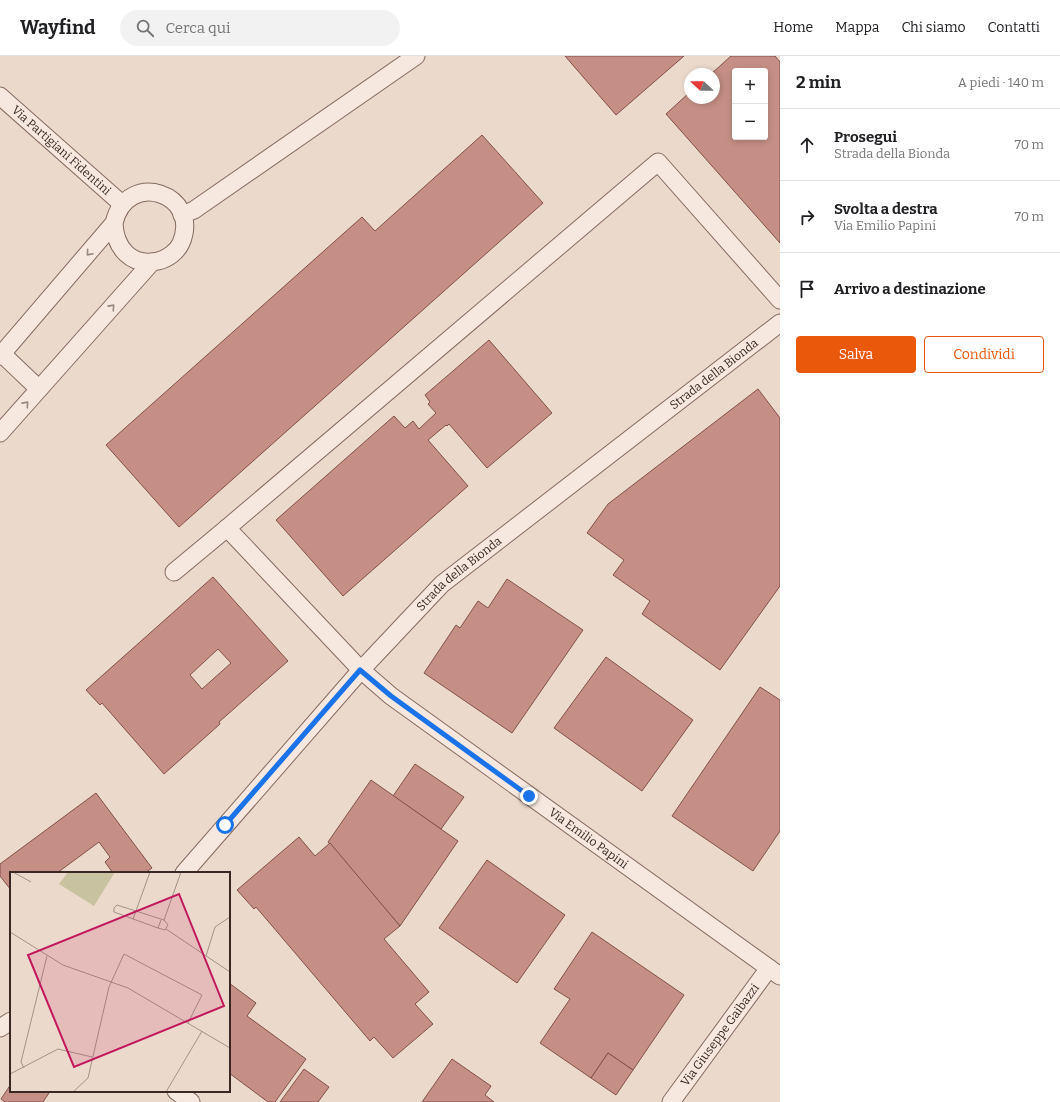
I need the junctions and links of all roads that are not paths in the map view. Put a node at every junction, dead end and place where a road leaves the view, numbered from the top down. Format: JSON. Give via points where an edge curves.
{"nodes":[{"id":1,"x":416,"y":56,"type":"edge"},
{"id":2,"x":0,"y":96,"type":"edge"},
{"id":3,"x":122,"y":204,"type":"junction"},
{"id":4,"x":182,"y":215,"type":"junction"},
{"id":5,"x":114,"y":223,"type":"junction"},
{"id":6,"x":152,"y":262,"type":"junction"},
{"id":7,"x":780,"y":300,"type":"edge"},
{"id":8,"x":780,"y":323,"type":"edge"},
{"id":9,"x":1,"y":354,"type":"edge"},
{"id":10,"x":39,"y":389,"type":"junction"},
{"id":11,"x":0,"y":433,"type":"edge"},
{"id":12,"x":227,"y":528,"type":"junction"},
{"id":13,"x":174,"y":572,"type":"dead end"},
{"id":14,"x":360,"y":670,"type":"junction"},
{"id":15,"x":185,"y":872,"type":"edge"},
{"id":16,"x":774,"y":972,"type":"edge"},
{"id":17,"x":10,"y":1022,"type":"edge"},
{"id":18,"x":0,"y":1028,"type":"edge"},
{"id":19,"x":177,"y":1092,"type":"edge"},
{"id":20,"x":191,"y":1102,"type":"edge"},
{"id":21,"x":671,"y":1102,"type":"edge"}],
"edges":[{"from":1,"to":4,"type":"street","via":[[194,210]]},
{"from":2,"to":3,"type":"street","name":"Via Partigiani Fidentini"},
{"from":3,"to":4,"type":"street","via":[[140,193],[161,193],[178,206]]},
{"from":3,"to":5,"type":"street","via":[[116,213]]},
{"from":4,"to":6,"type":"street","via":[[185,226],[179,246],[162,260]]},
{"from":5,"to":6,"type":"street","via":[[114,234],[124,252],[142,262]]},
{"from":5,"to":9,"type":"street","one_way":true},
{"from":10,"to":6,"type":"street","one_way":true},
{"from":7,"to":12,"type":"street","via":[[658,162]]},
{"from":8,"to":14,"type":"street","name":"Strada della Bionda","via":[[442,584]]},
{"from":9,"to":10,"type":"street"},
{"from":11,"to":10,"type":"street","one_way":true},
{"from":12,"to":13,"type":"street"},
{"from":12,"to":14,"type":"street","name":"Via Emilio Papini"},
{"from":14,"to":15,"type":"street","name":"Strada della Bionda"},
{"from":14,"to":16,"type":"street","name":"Via Emilio Papini","via":[[391,696]]},
{"from":16,"to":21,"type":"street","name":"Via Giuseppe Gaibazzi"},
{"from":17,"to":18,"type":"street"},
{"from":19,"to":20,"type":"street"}]}
